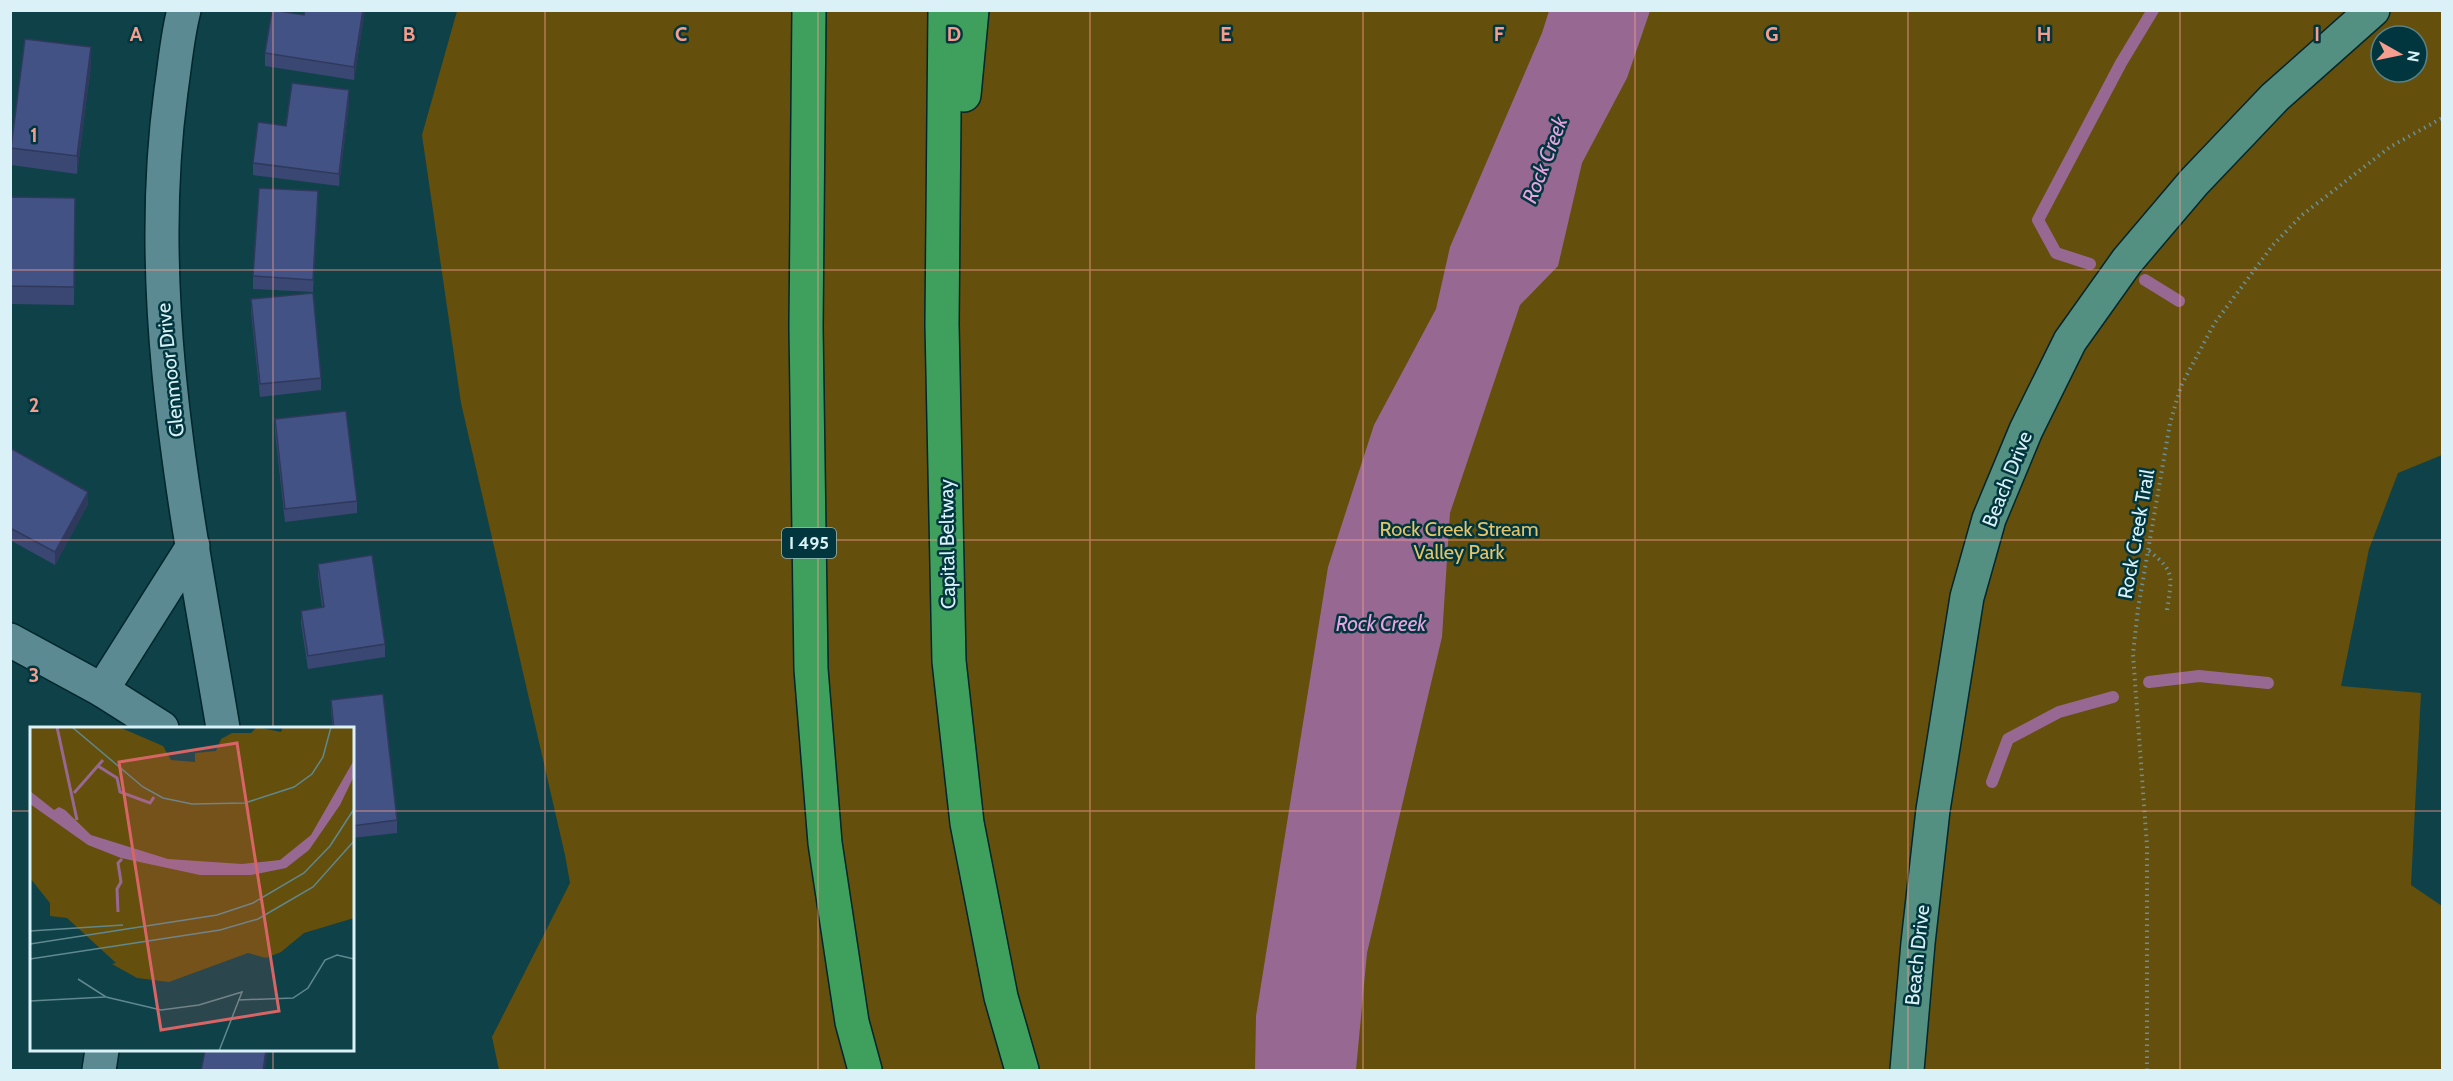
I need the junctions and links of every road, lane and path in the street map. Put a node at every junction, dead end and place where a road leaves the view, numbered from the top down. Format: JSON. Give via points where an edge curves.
{"nodes":[{"id":1,"x":184,"y":10,"type":"edge"},
{"id":2,"x":809,"y":10,"type":"edge"},
{"id":3,"x":945,"y":10,"type":"edge"},
{"id":4,"x":972,"y":10,"type":"edge"},
{"id":5,"x":2373,"y":10,"type":"edge"},
{"id":6,"x":2442,"y":118,"type":"edge"},
{"id":7,"x":942,"y":324,"type":"junction"},
{"id":8,"x":193,"y":546,"type":"junction"},
{"id":9,"x":2149,"y":551,"type":"junction"},
{"id":10,"x":2167,"y":611,"type":"dead end"},
{"id":11,"x":10,"y":640,"type":"edge"},
{"id":12,"x":102,"y":690,"type":"junction"},
{"id":13,"x":159,"y":727,"type":"edge"},
{"id":14,"x":223,"y":727,"type":"edge"},
{"id":15,"x":102,"y":1051,"type":"edge"},
{"id":16,"x":99,"y":1071,"type":"edge"},
{"id":17,"x":865,"y":1071,"type":"edge"},
{"id":18,"x":1022,"y":1071,"type":"edge"},
{"id":19,"x":1907,"y":1071,"type":"edge"},
{"id":20,"x":2147,"y":1071,"type":"edge"}],
"edges":[{"from":1,"to":8,"type":"street","name":"Glenmoor Drive","via":[[164,146],[161,256],[167,370]]},
{"from":2,"to":17,"type":"highway","number":"I 495","via":[[806,327],[811,669],[825,843],[852,1022]]},
{"from":3,"to":7,"type":"highway","name":"Capital Beltway"},
{"from":4,"to":7,"type":"highway"},
{"from":5,"to":19,"type":"street","name":"Beach Drive","via":[[2275,97],[2194,182],[2127,261],[2070,341],[2026,430],[1989,519],[1967,597],[1933,810]]},
{"from":6,"to":9,"type":"path","name":"Rock Creek Trail","via":[[2390,147],[2302,215],[2273,245],[2214,324],[2181,386],[2170,423]]},
{"from":7,"to":18,"type":"highway","name":"Capital Beltway","via":[[951,684],[967,823],[1001,997]]},
{"from":8,"to":12,"type":"street"},
{"from":8,"to":14,"type":"street","name":"Glenmoor Drive"},
{"from":9,"to":10,"type":"path","via":[[2168,568],[2171,580]]},
{"from":9,"to":20,"type":"path","name":"Rock Creek Trail","via":[[2133,654],[2147,846]]},
{"from":11,"to":12,"type":"street"},
{"from":12,"to":13,"type":"street"},
{"from":15,"to":16,"type":"street"}]}
